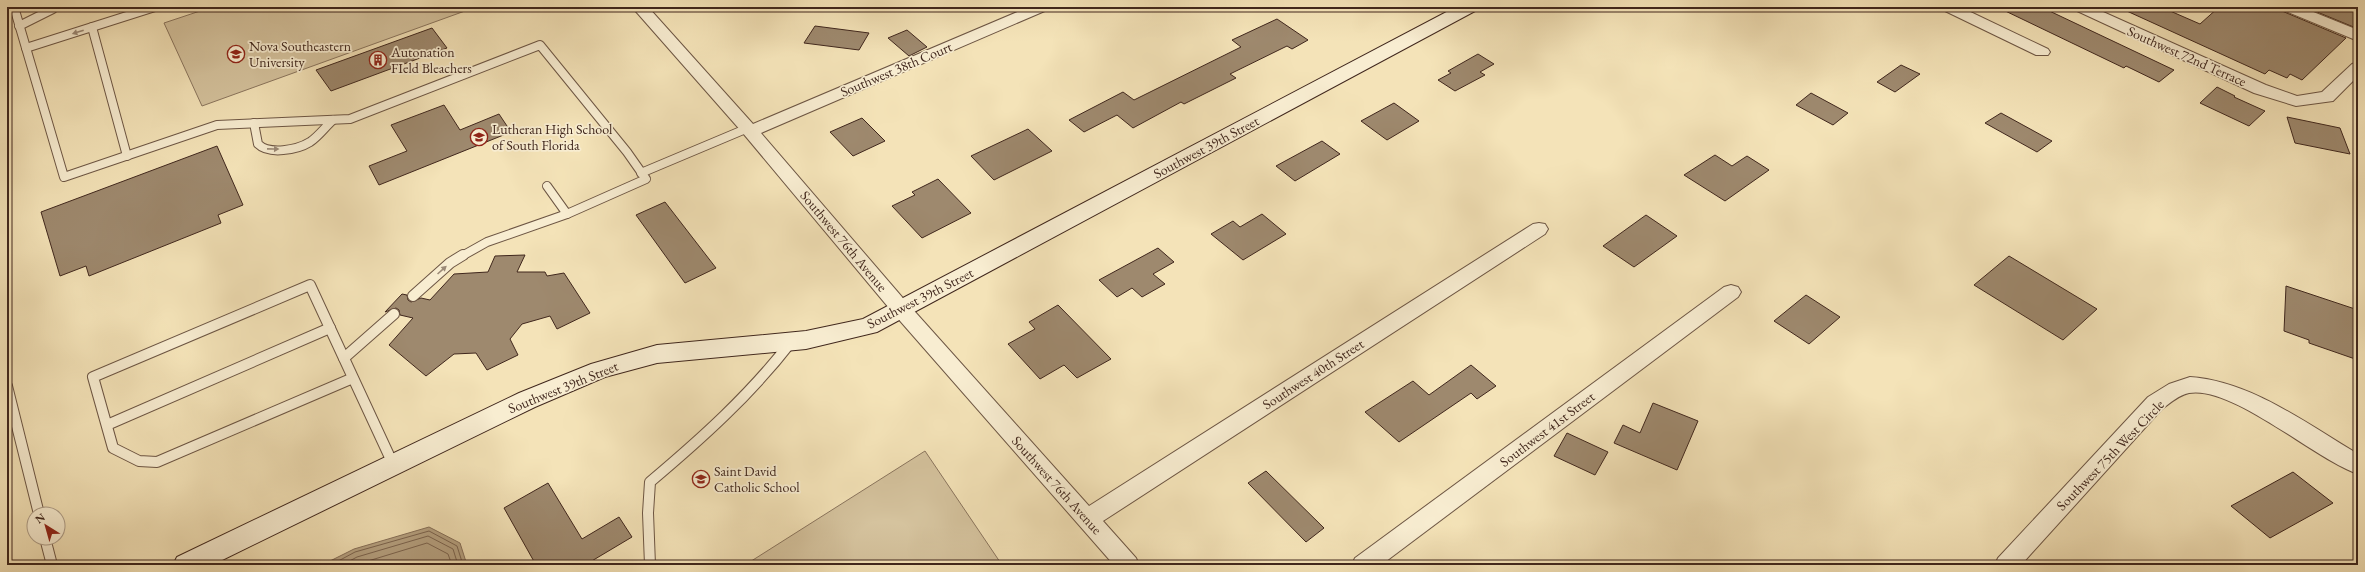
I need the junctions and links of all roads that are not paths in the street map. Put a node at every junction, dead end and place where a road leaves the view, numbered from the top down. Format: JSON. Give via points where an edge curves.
{"nodes":[{"id":1,"x":14,"y":7,"type":"edge"},
{"id":2,"x":52,"y":7,"type":"edge"},
{"id":3,"x":155,"y":7,"type":"edge"},
{"id":4,"x":640,"y":7,"type":"edge"},
{"id":5,"x":1042,"y":7,"type":"edge"},
{"id":6,"x":1469,"y":7,"type":"edge"},
{"id":7,"x":1948,"y":7,"type":"edge"},
{"id":8,"x":2080,"y":7,"type":"edge"},
{"id":9,"x":2288,"y":7,"type":"edge"},
{"id":10,"x":19,"y":26,"type":"junction"},
{"id":11,"x":92,"y":27,"type":"junction"},
{"id":12,"x":2358,"y":36,"type":"edge"},
{"id":13,"x":26,"y":48,"type":"junction"},
{"id":14,"x":2042,"y":52,"type":"dead end"},
{"id":15,"x":2358,"y":67,"type":"edge"},
{"id":16,"x":333,"y":120,"type":"junction"},
{"id":17,"x":254,"y":123,"type":"junction"},
{"id":18,"x":749,"y":129,"type":"junction"},
{"id":19,"x":127,"y":156,"type":"junction"},
{"id":20,"x":641,"y":173,"type":"junction"},
{"id":21,"x":547,"y":186,"type":"dead end"},
{"id":22,"x":567,"y":214,"type":"junction"},
{"id":23,"x":1539,"y":229,"type":"dead end"},
{"id":24,"x":1731,"y":292,"type":"dead end"},
{"id":25,"x":413,"y":296,"type":"dead end"},
{"id":26,"x":901,"y":309,"type":"junction"},
{"id":27,"x":394,"y":314,"type":"dead end"},
{"id":28,"x":330,"y":328,"type":"junction"},
{"id":29,"x":791,"y":342,"type":"junction"},
{"id":30,"x":344,"y":358,"type":"junction"},
{"id":31,"x":353,"y":378,"type":"junction"},
{"id":32,"x":7,"y":386,"type":"edge"},
{"id":33,"x":107,"y":424,"type":"junction"},
{"id":34,"x":393,"y":464,"type":"junction"},
{"id":35,"x":2358,"y":465,"type":"edge"},
{"id":36,"x":37,"y":506,"type":"edge"},
{"id":37,"x":1087,"y":519,"type":"junction"},
{"id":38,"x":47,"y":546,"type":"edge"},
{"id":39,"x":52,"y":565,"type":"edge"},
{"id":40,"x":186,"y":565,"type":"edge"},
{"id":41,"x":650,"y":565,"type":"edge"},
{"id":42,"x":1128,"y":565,"type":"edge"},
{"id":43,"x":1363,"y":565,"type":"edge"},
{"id":44,"x":2006,"y":565,"type":"edge"}],
"edges":[{"from":1,"to":10,"type":"lane"},
{"from":2,"to":10,"type":"lane","via":[[53,9]]},
{"from":3,"to":11,"type":"lane"},
{"from":4,"to":18,"type":"street","name":"Southwest 76th Avenue"},
{"from":5,"to":18,"type":"street","name":"Southwest 38th Court"},
{"from":6,"to":26,"type":"street","name":"Southwest 39th Street"},
{"from":7,"to":14,"type":"street"},
{"from":8,"to":15,"type":"street","name":"Southwest 72nd Terrace","via":[[2260,89],[2296,101],[2327,97]]},
{"from":9,"to":12,"type":"street"},
{"from":10,"to":13,"type":"lane"},
{"from":11,"to":13,"type":"lane","one_way":true},
{"from":11,"to":19,"type":"lane"},
{"from":13,"to":19,"type":"lane","via":[[64,177]]},
{"from":16,"to":17,"type":"lane"},
{"from":17,"to":16,"type":"lane","one_way":true,"via":[[255,140],[261,148],[270,151],[308,144]]},
{"from":16,"to":20,"type":"lane","via":[[350,119],[540,45]]},
{"from":17,"to":19,"type":"lane","via":[[217,125]]},
{"from":18,"to":20,"type":"lane"},
{"from":18,"to":26,"type":"street","name":"Southwest 76th Avenue"},
{"from":20,"to":22,"type":"lane","via":[[646,179]]},
{"from":21,"to":22,"type":"lane"},
{"from":25,"to":22,"type":"lane","one_way":true,"via":[[450,263],[468,252],[487,242]]},
{"from":23,"to":37,"type":"street","name":"Southwest 40th Street"},
{"from":24,"to":43,"type":"street","name":"Southwest 41st Street"},
{"from":26,"to":29,"type":"street","name":"Southwest 39th Street","via":[[869,326]]},
{"from":26,"to":37,"type":"street","name":"Southwest 76th Avenue"},
{"from":27,"to":30,"type":"lane"},
{"from":28,"to":30,"type":"lane"},
{"from":28,"to":33,"type":"lane"},
{"from":28,"to":33,"type":"lane","via":[[310,285],[93,377]]},
{"from":29,"to":34,"type":"street","name":"Southwest 39th Street","via":[[658,354],[599,370],[527,400]]},
{"from":29,"to":41,"type":"lane","via":[[774,365],[692,447],[650,482]]},
{"from":30,"to":31,"type":"lane"},
{"from":31,"to":33,"type":"lane","via":[[157,462],[139,461],[113,448]]},
{"from":31,"to":34,"type":"lane"},
{"from":32,"to":36,"type":"lane"},
{"from":34,"to":40,"type":"street","name":"Southwest 39th Street"},
{"from":35,"to":44,"type":"street","name":"Southwest 75th West Circle","via":[[2244,399],[2213,388],[2190,385],[2155,403]]},
{"from":37,"to":42,"type":"street","name":"Southwest 76th Avenue"},
{"from":38,"to":39,"type":"lane"}]}
